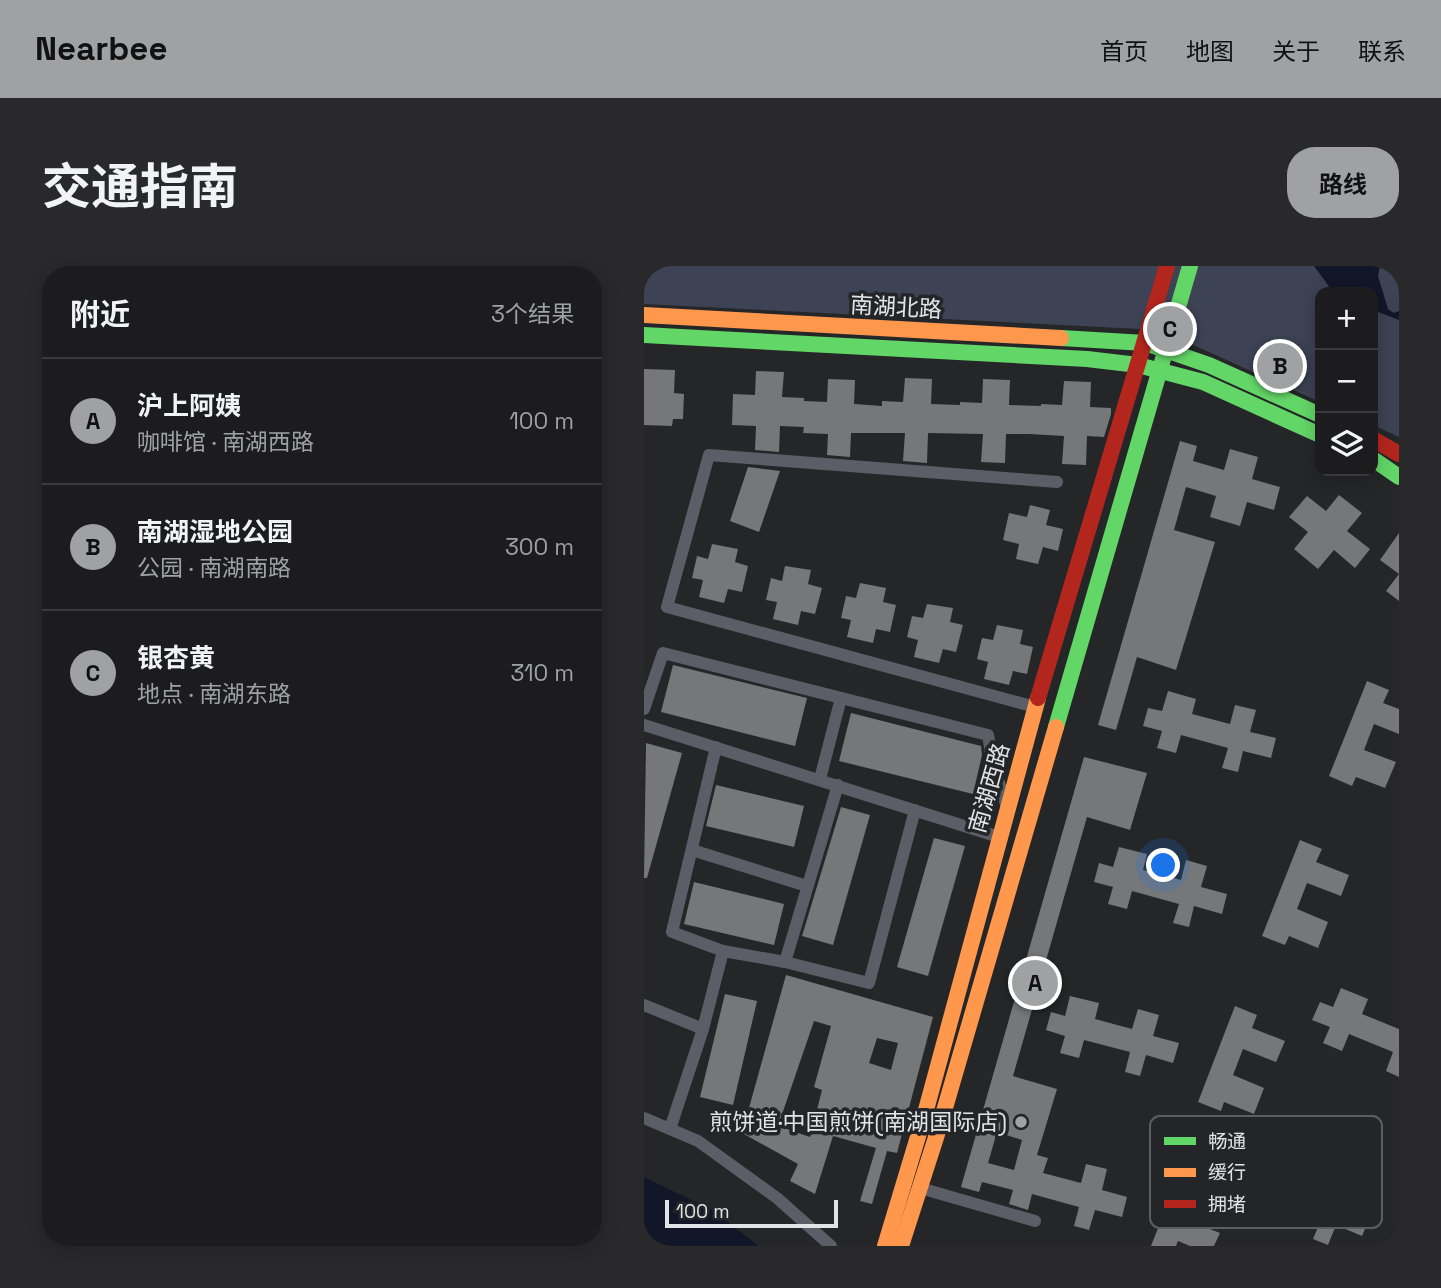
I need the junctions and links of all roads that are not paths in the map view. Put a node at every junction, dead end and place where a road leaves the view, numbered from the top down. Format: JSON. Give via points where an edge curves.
{"nodes":[{"id":1,"x":1167,"y":266,"type":"edge"},
{"id":2,"x":1190,"y":266,"type":"edge"},
{"id":3,"x":644,"y":315,"type":"edge"},
{"id":4,"x":644,"y":335,"type":"edge"},
{"id":5,"x":1145,"y":343,"type":"junction"},
{"id":6,"x":1166,"y":349,"type":"junction"},
{"id":7,"x":1138,"y":365,"type":"junction"},
{"id":8,"x":1160,"y":370,"type":"junction"},
{"id":9,"x":1315,"y":413,"type":"edge"},
{"id":10,"x":1315,"y":433,"type":"edge"},
{"id":11,"x":1378,"y":442,"type":"edge"},
{"id":12,"x":1399,"y":454,"type":"edge"},
{"id":13,"x":1378,"y":462,"type":"edge"},
{"id":14,"x":1399,"y":477,"type":"edge"},
{"id":15,"x":1057,"y":482,"type":"dead end"},
{"id":16,"x":841,"y":698,"type":"junction"},
{"id":17,"x":1035,"y":708,"type":"junction"},
{"id":18,"x":644,"y":709,"type":"edge"},
{"id":19,"x":644,"y":725,"type":"edge"},
{"id":20,"x":716,"y":747,"type":"junction"},
{"id":21,"x":820,"y":779,"type":"junction"},
{"id":22,"x":838,"y":785,"type":"junction"},
{"id":23,"x":1007,"y":808,"type":"junction"},
{"id":24,"x":915,"y":810,"type":"junction"},
{"id":25,"x":999,"y":837,"type":"junction"},
{"id":26,"x":692,"y":850,"type":"junction"},
{"id":27,"x":807,"y":887,"type":"junction"},
{"id":28,"x":723,"y":951,"type":"junction"},
{"id":29,"x":785,"y":962,"type":"junction"},
{"id":30,"x":644,"y":1005,"type":"edge"},
{"id":31,"x":703,"y":1029,"type":"junction"},
{"id":32,"x":644,"y":1118,"type":"edge"},
{"id":33,"x":670,"y":1129,"type":"junction"},
{"id":34,"x":920,"y":1188,"type":"junction"},
{"id":35,"x":1035,"y":1221,"type":"dead end"},
{"id":36,"x":831,"y":1246,"type":"edge"},
{"id":37,"x":885,"y":1246,"type":"edge"},
{"id":38,"x":901,"y":1246,"type":"edge"}],
"edges":[{"from":1,"to":5,"type":"main road","name":"南湖西路"},
{"from":2,"to":6,"type":"main road","name":"南湖西路"},
{"from":3,"to":5,"type":"main road","name":"南湖北路"},
{"from":4,"to":7,"type":"main road","name":"南湖北路"},
{"from":5,"to":6,"type":"main road","name":"南湖北路"},
{"from":5,"to":7,"type":"main road","name":"南湖西路"},
{"from":6,"to":8,"type":"main road","name":"南湖西路"},
{"from":6,"to":9,"type":"main road","name":"南湖北路"},
{"from":7,"to":8,"type":"main road","name":"南湖北路"},
{"from":7,"to":17,"type":"main road","name":"南湖西路"},
{"from":8,"to":10,"type":"main road","name":"南湖北路","via":[[1203,382]]},
{"from":8,"to":34,"type":"main road","name":"南湖西路"},
{"from":11,"to":12,"type":"main road"},
{"from":13,"to":14,"type":"main road"},
{"from":15,"to":17,"type":"street","via":[[709,455],[667,607]]},
{"from":16,"to":18,"type":"street","via":[[663,653]]},
{"from":16,"to":21,"type":"street"},
{"from":16,"to":23,"type":"street","via":[[988,735]]},
{"from":17,"to":23,"type":"main road","name":"南湖西路"},
{"from":19,"to":20,"type":"street"},
{"from":20,"to":21,"type":"street"},
{"from":20,"to":26,"type":"street"},
{"from":21,"to":22,"type":"street"},
{"from":22,"to":24,"type":"street"},
{"from":22,"to":27,"type":"street"},
{"from":23,"to":25,"type":"main road","name":"南湖西路"},
{"from":24,"to":25,"type":"street"},
{"from":24,"to":29,"type":"street","via":[[869,983]]},
{"from":25,"to":37,"type":"main road","name":"南湖西路"},
{"from":26,"to":27,"type":"street"},
{"from":26,"to":28,"type":"street","via":[[672,932]]},
{"from":27,"to":29,"type":"street"},
{"from":28,"to":29,"type":"street"},
{"from":28,"to":31,"type":"street"},
{"from":30,"to":31,"type":"street"},
{"from":31,"to":33,"type":"street"},
{"from":32,"to":33,"type":"street"},
{"from":33,"to":36,"type":"street","via":[[698,1141],[777,1198]]},
{"from":34,"to":35,"type":"street"},
{"from":34,"to":38,"type":"main road","name":"南湖西路"}]}
